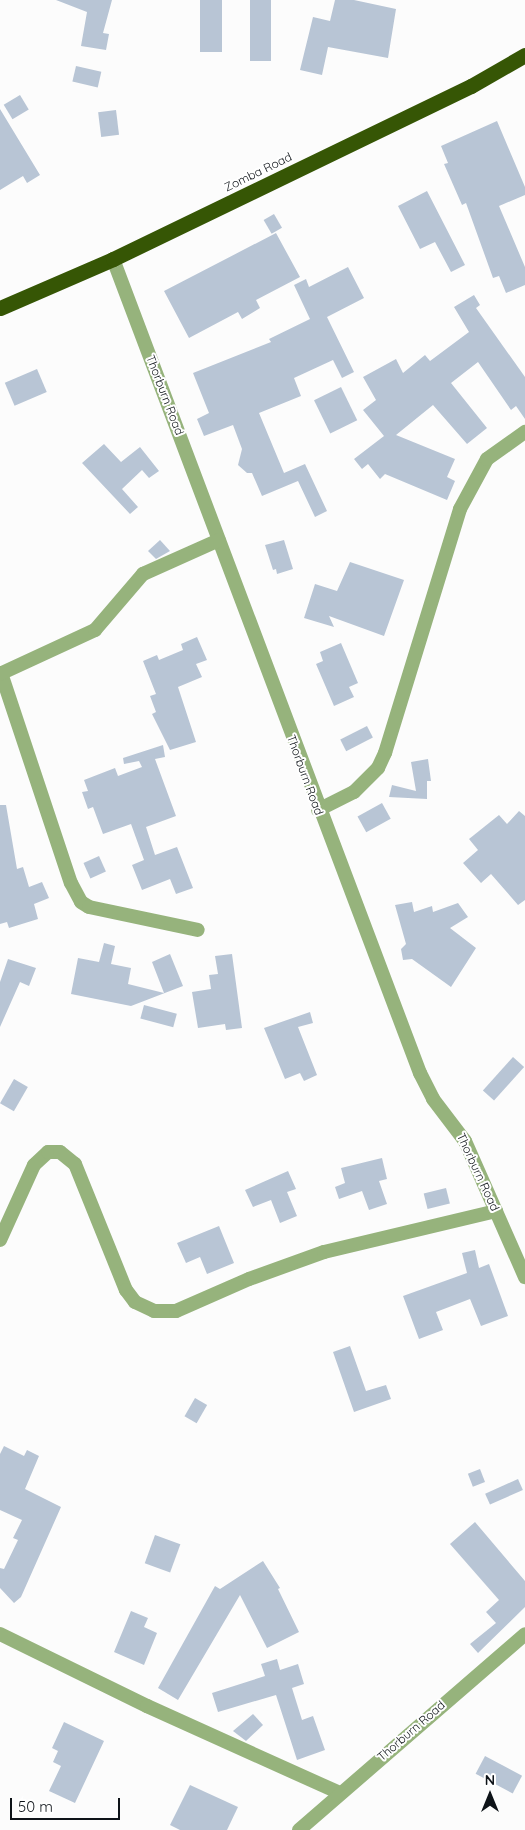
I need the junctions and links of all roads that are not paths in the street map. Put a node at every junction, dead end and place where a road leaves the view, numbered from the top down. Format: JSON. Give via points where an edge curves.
{"nodes":[{"id":1,"x":525,"y":55,"type":"edge"},
{"id":2,"x":113,"y":259,"type":"junction"},
{"id":3,"x":0,"y":308,"type":"edge"},
{"id":4,"x":525,"y":432,"type":"edge"},
{"id":5,"x":218,"y":540,"type":"junction"},
{"id":6,"x":0,"y":673,"type":"edge"},
{"id":7,"x":318,"y":810,"type":"junction"},
{"id":8,"x":198,"y":930,"type":"dead end"},
{"id":9,"x":496,"y":1211,"type":"junction"},
{"id":10,"x":0,"y":1240,"type":"edge"},
{"id":11,"x":525,"y":1277,"type":"edge"},
{"id":12,"x":0,"y":1634,"type":"edge"},
{"id":13,"x":525,"y":1634,"type":"edge"},
{"id":14,"x":340,"y":1793,"type":"junction"},
{"id":15,"x":299,"y":1830,"type":"edge"}],
"edges":[{"from":1,"to":2,"type":"highway","name":"Zomba Road","via":[[471,86]]},
{"from":2,"to":3,"type":"highway","name":"Zomba Road"},
{"from":2,"to":5,"type":"street","name":"Thorburn Road"},
{"from":4,"to":7,"type":"street","via":[[487,459],[460,509],[378,768],[354,792]]},
{"from":5,"to":6,"type":"street","via":[[143,574],[95,630]]},
{"from":5,"to":7,"type":"street","name":"Thorburn Road"},
{"from":6,"to":8,"type":"street","via":[[71,884],[81,902],[89,907]]},
{"from":7,"to":9,"type":"street","name":"Thorburn Road","via":[[420,1073],[433,1098],[465,1141]]},
{"from":9,"to":10,"type":"street","via":[[324,1252],[249,1279],[176,1311],[154,1311],[135,1302],[126,1290],[75,1164],[60,1152],[48,1152],[34,1165]]},
{"from":9,"to":11,"type":"street","name":"Thorburn Road"},
{"from":12,"to":14,"type":"street","via":[[147,1706]]},
{"from":13,"to":14,"type":"street","name":"Thorburn Road"},
{"from":14,"to":15,"type":"street","name":"Thorburn Road"}]}
